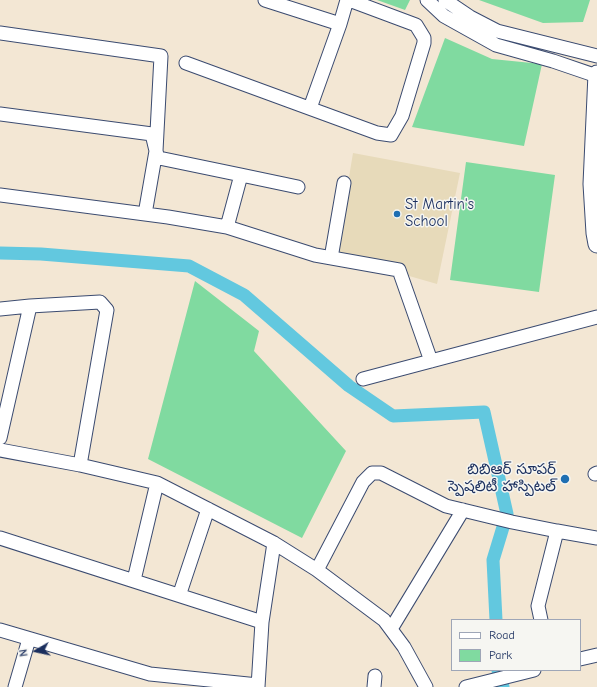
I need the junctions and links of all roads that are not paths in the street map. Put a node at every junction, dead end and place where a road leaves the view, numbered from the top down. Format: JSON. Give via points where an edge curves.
{"nodes":[{"id":1,"x":266,"y":0,"type":"edge"},
{"id":2,"x":348,"y":0,"type":"edge"},
{"id":3,"x":427,"y":0,"type":"edge"},
{"id":4,"x":445,"y":0,"type":"edge"},
{"id":5,"x":340,"y":24,"type":"junction"},
{"id":6,"x":0,"y":33,"type":"edge"},
{"id":7,"x":597,"y":56,"type":"edge"},
{"id":8,"x":186,"y":63,"type":"dead end"},
{"id":9,"x":597,"y":75,"type":"edge"},
{"id":10,"x":310,"y":108,"type":"junction"},
{"id":11,"x":0,"y":114,"type":"edge"},
{"id":12,"x":595,"y":146,"type":"edge"},
{"id":13,"x":156,"y":151,"type":"junction"},
{"id":14,"x":241,"y":175,"type":"junction"},
{"id":15,"x":344,"y":183,"type":"dead end"},
{"id":16,"x":298,"y":187,"type":"dead end"},
{"id":17,"x":0,"y":195,"type":"edge"},
{"id":18,"x":145,"y":214,"type":"junction"},
{"id":19,"x":227,"y":228,"type":"junction"},
{"id":20,"x":597,"y":244,"type":"edge"},
{"id":21,"x":331,"y":258,"type":"junction"},
{"id":22,"x":30,"y":306,"type":"junction"},
{"id":23,"x":0,"y":309,"type":"edge"},
{"id":24,"x":597,"y":317,"type":"edge"},
{"id":25,"x":431,"y":362,"type":"junction"},
{"id":26,"x":362,"y":379,"type":"dead end"},
{"id":27,"x":0,"y":438,"type":"edge"},
{"id":28,"x":0,"y":450,"type":"edge"},
{"id":29,"x":80,"y":465,"type":"junction"},
{"id":30,"x":157,"y":483,"type":"junction"},
{"id":31,"x":208,"y":509,"type":"junction"},
{"id":32,"x":462,"y":510,"type":"junction"},
{"id":33,"x":557,"y":531,"type":"junction"},
{"id":34,"x":0,"y":538,"type":"edge"},
{"id":35,"x":597,"y":538,"type":"edge"},
{"id":36,"x":274,"y":543,"type":"junction"},
{"id":37,"x":318,"y":570,"type":"junction"},
{"id":38,"x":134,"y":580,"type":"junction"},
{"id":39,"x":181,"y":590,"type":"dead end"},
{"id":40,"x":541,"y":619,"type":"edge"},
{"id":41,"x":262,"y":622,"type":"junction"},
{"id":42,"x":391,"y":629,"type":"junction"},
{"id":43,"x":0,"y":630,"type":"edge"},
{"id":44,"x":29,"y":639,"type":"junction"},
{"id":45,"x":597,"y":655,"type":"edge"},
{"id":46,"x":581,"y":659,"type":"edge"},
{"id":47,"x":530,"y":671,"type":"edge"},
{"id":48,"x":150,"y":681,"type":"edge"},
{"id":49,"x":258,"y":686,"type":"edge"},
{"id":50,"x":15,"y":687,"type":"edge"},
{"id":51,"x":426,"y":687,"type":"edge"},
{"id":52,"x":466,"y":687,"type":"edge"}],
"edges":[{"from":1,"to":5,"type":"street"},
{"from":2,"to":5,"type":"street"},
{"from":2,"to":10,"type":"street","via":[[416,25],[424,38],[402,116],[391,135],[377,133]]},
{"from":3,"to":9,"type":"street","via":[[444,16],[496,45]]},
{"from":4,"to":7,"type":"street","via":[[497,31]]},
{"from":5,"to":10,"type":"street"},
{"from":6,"to":13,"type":"street","via":[[162,56]]},
{"from":8,"to":10,"type":"street"},
{"from":9,"to":12,"type":"main road"},
{"from":11,"to":13,"type":"street","via":[[152,134]]},
{"from":12,"to":20,"type":"main road","via":[[592,184]]},
{"from":13,"to":14,"type":"street","via":[[160,158]]},
{"from":13,"to":18,"type":"street"},
{"from":14,"to":16,"type":"street"},
{"from":14,"to":19,"type":"street"},
{"from":15,"to":21,"type":"street"},
{"from":17,"to":18,"type":"street"},
{"from":18,"to":19,"type":"street"},
{"from":19,"to":21,"type":"street"},
{"from":21,"to":25,"type":"street","via":[[400,270]]},
{"from":22,"to":23,"type":"street"},
{"from":22,"to":27,"type":"street"},
{"from":22,"to":29,"type":"street","via":[[100,302],[107,310]]},
{"from":24,"to":25,"type":"street"},
{"from":25,"to":26,"type":"street"},
{"from":28,"to":29,"type":"street"},
{"from":29,"to":30,"type":"street"},
{"from":30,"to":31,"type":"street"},
{"from":30,"to":38,"type":"street"},
{"from":31,"to":36,"type":"street"},
{"from":31,"to":39,"type":"street"},
{"from":32,"to":33,"type":"street"},
{"from":32,"to":37,"type":"street","via":[[446,506],[381,473],[372,473],[363,482]]},
{"from":32,"to":42,"type":"street"},
{"from":33,"to":35,"type":"street"},
{"from":33,"to":40,"type":"street","via":[[538,606]]},
{"from":34,"to":38,"type":"street"},
{"from":36,"to":37,"type":"street"},
{"from":36,"to":41,"type":"street"},
{"from":37,"to":42,"type":"street","via":[[384,620]]},
{"from":38,"to":41,"type":"street"},
{"from":41,"to":49,"type":"street"},
{"from":42,"to":51,"type":"street"},
{"from":43,"to":44,"type":"street"},
{"from":44,"to":48,"type":"street"},
{"from":44,"to":50,"type":"street"},
{"from":45,"to":46,"type":"street"},
{"from":47,"to":52,"type":"street"},
{"from":48,"to":49,"type":"street"}]}
